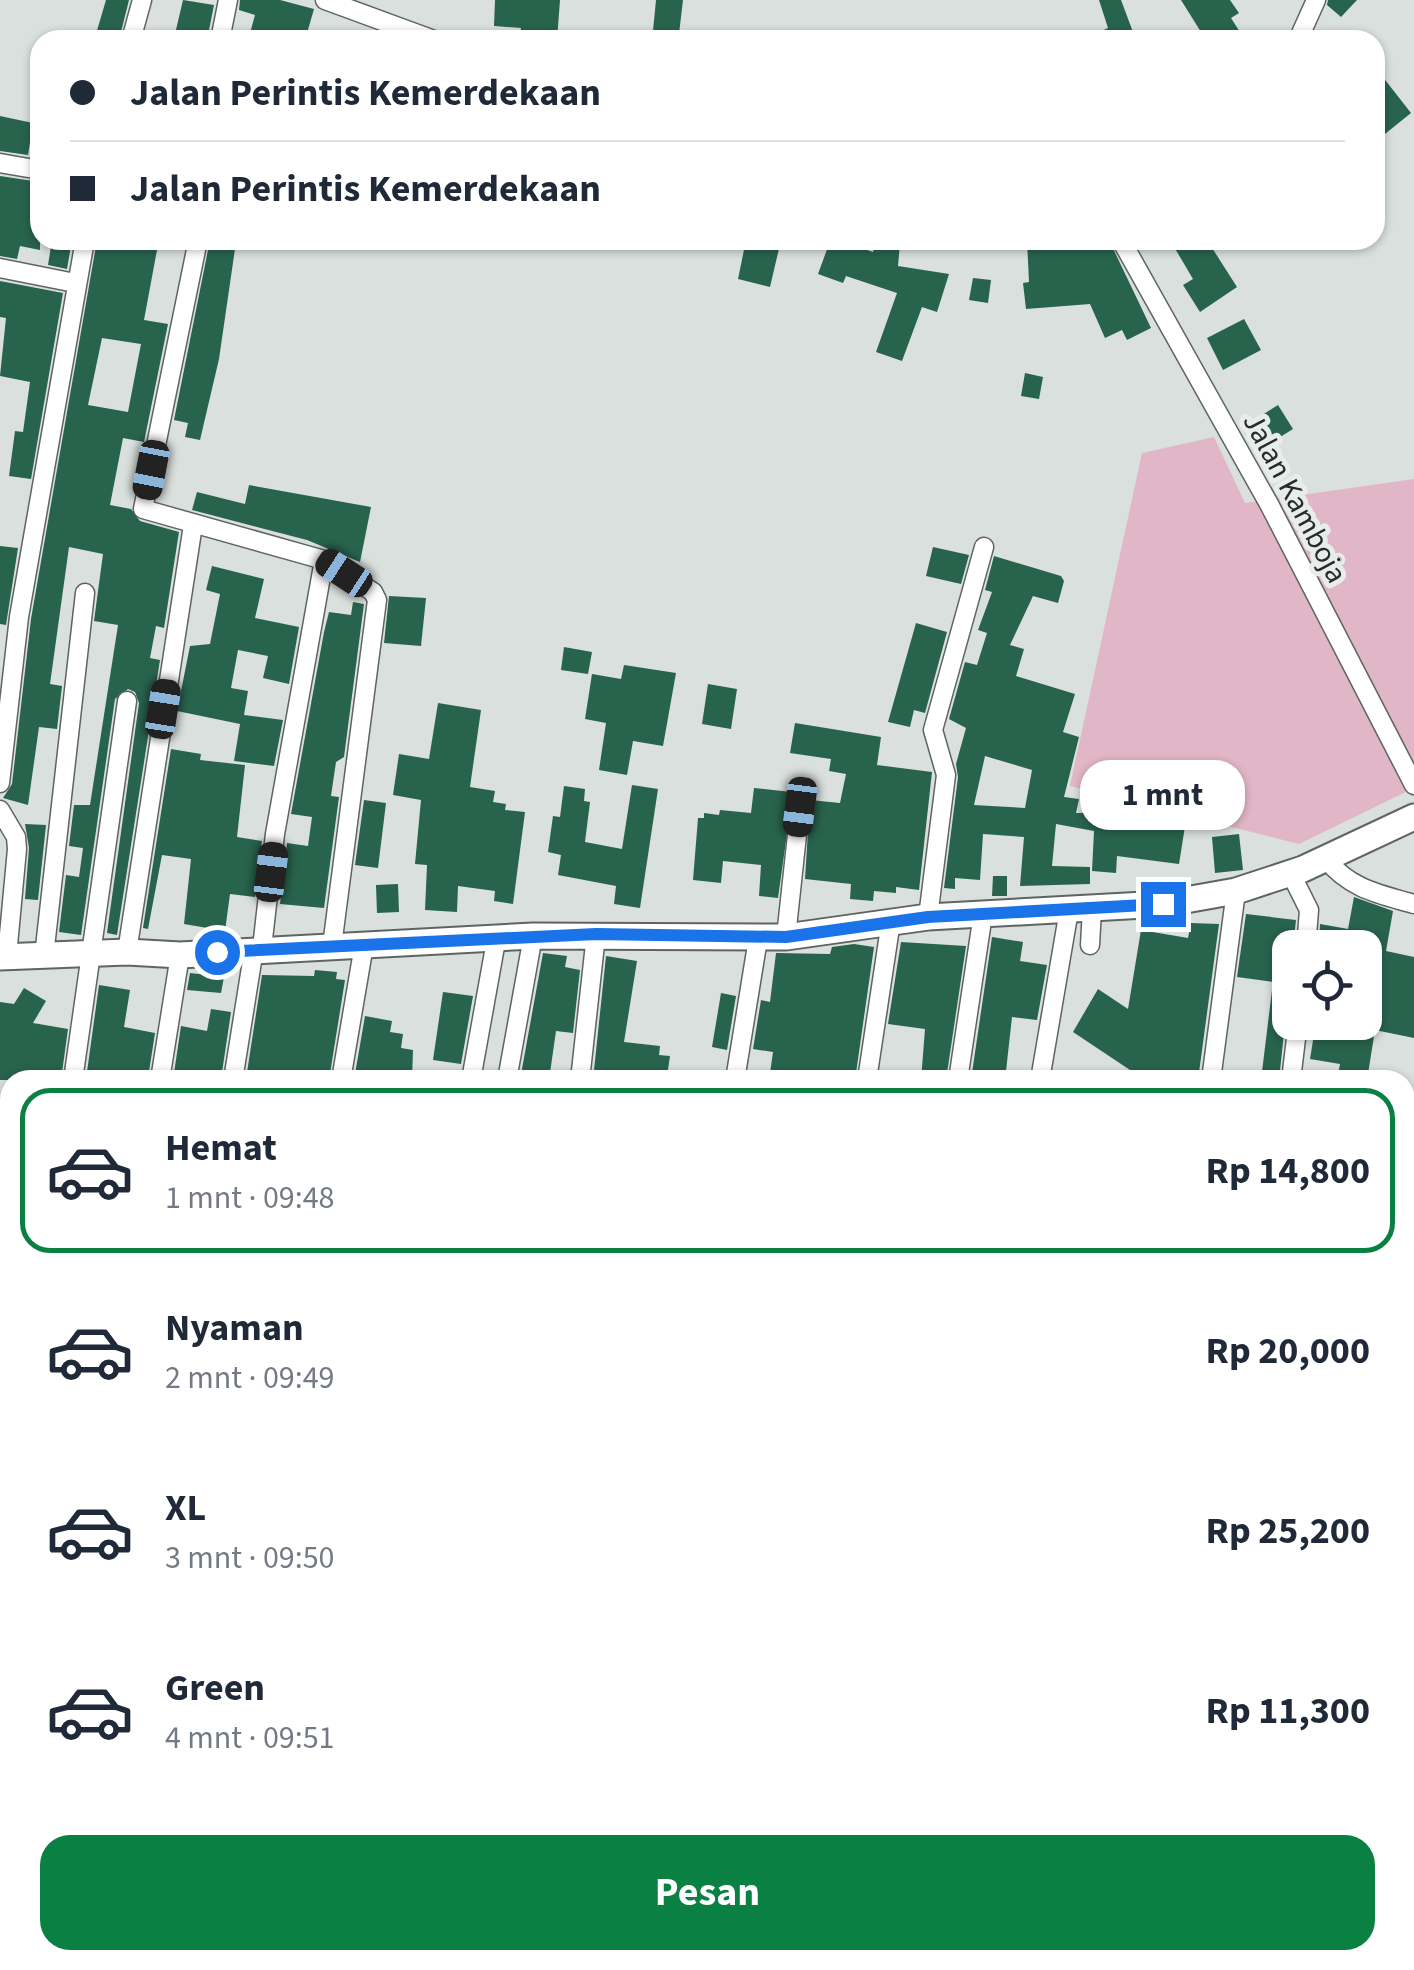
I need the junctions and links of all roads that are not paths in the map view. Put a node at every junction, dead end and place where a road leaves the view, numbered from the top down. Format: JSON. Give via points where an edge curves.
{"nodes":[{"id":1,"x":142,"y":0,"type":"edge"},
{"id":2,"x":228,"y":0,"type":"edge"},
{"id":3,"x":325,"y":0,"type":"edge"},
{"id":4,"x":1316,"y":0,"type":"edge"},
{"id":5,"x":134,"y":30,"type":"edge"},
{"id":6,"x":222,"y":30,"type":"edge"},
{"id":7,"x":407,"y":30,"type":"edge"},
{"id":8,"x":1302,"y":30,"type":"edge"},
{"id":9,"x":0,"y":163,"type":"edge"},
{"id":10,"x":30,"y":168,"type":"edge"},
{"id":11,"x":83,"y":250,"type":"edge"},
{"id":12,"x":196,"y":250,"type":"edge"},
{"id":13,"x":1127,"y":250,"type":"edge"},
{"id":14,"x":0,"y":268,"type":"edge"},
{"id":15,"x":75,"y":282,"type":"junction"},
{"id":16,"x":193,"y":525,"type":"junction"},
{"id":17,"x":984,"y":547,"type":"dead end"},
{"id":18,"x":324,"y":560,"type":"junction"},
{"id":19,"x":84,"y":594,"type":"dead end"},
{"id":20,"x":127,"y":701,"type":"dead end"},
{"id":21,"x":0,"y":783,"type":"edge"},
{"id":22,"x":1414,"y":786,"type":"edge"},
{"id":23,"x":800,"y":807,"type":"dead end"},
{"id":24,"x":0,"y":810,"type":"edge"},
{"id":25,"x":1414,"y":818,"type":"edge"},
{"id":26,"x":1326,"y":859,"type":"junction"},
{"id":27,"x":1290,"y":872,"type":"junction"},
{"id":28,"x":1236,"y":892,"type":"junction"},
{"id":29,"x":1414,"y":904,"type":"edge"},
{"id":30,"x":1081,"y":910,"type":"junction"},
{"id":31,"x":983,"y":914,"type":"junction"},
{"id":32,"x":928,"y":917,"type":"junction"},
{"id":33,"x":891,"y":921,"type":"junction"},
{"id":34,"x":1307,"y":930,"type":"edge"},
{"id":35,"x":596,"y":934,"type":"junction"},
{"id":36,"x":533,"y":936,"type":"junction"},
{"id":37,"x":786,"y":937,"type":"junction"},
{"id":38,"x":758,"y":938,"type":"junction"},
{"id":39,"x":496,"y":941,"type":"junction"},
{"id":40,"x":364,"y":945,"type":"junction"},
{"id":41,"x":1090,"y":945,"type":"dead end"},
{"id":42,"x":332,"y":946,"type":"junction"},
{"id":43,"x":258,"y":949,"type":"junction"},
{"id":44,"x":91,"y":952,"type":"junction"},
{"id":45,"x":127,"y":952,"type":"junction"},
{"id":46,"x":180,"y":955,"type":"junction"},
{"id":47,"x":44,"y":956,"type":"junction"},
{"id":48,"x":4,"y":957,"type":"edge"},
{"id":49,"x":1296,"y":1040,"type":"edge"},
{"id":50,"x":74,"y":1070,"type":"edge"},
{"id":51,"x":162,"y":1070,"type":"edge"},
{"id":52,"x":236,"y":1070,"type":"edge"},
{"id":53,"x":343,"y":1070,"type":"edge"},
{"id":54,"x":473,"y":1070,"type":"edge"},
{"id":55,"x":509,"y":1070,"type":"edge"},
{"id":56,"x":581,"y":1070,"type":"edge"},
{"id":57,"x":737,"y":1070,"type":"edge"},
{"id":58,"x":868,"y":1070,"type":"edge"},
{"id":59,"x":960,"y":1070,"type":"edge"},
{"id":60,"x":1042,"y":1070,"type":"edge"},
{"id":61,"x":1212,"y":1070,"type":"edge"},
{"id":62,"x":1292,"y":1070,"type":"edge"}],
"edges":[{"from":1,"to":5,"type":"street"},
{"from":2,"to":6,"type":"street"},
{"from":3,"to":7,"type":"street"},
{"from":4,"to":8,"type":"street"},
{"from":9,"to":10,"type":"street"},
{"from":11,"to":15,"type":"street"},
{"from":12,"to":16,"type":"street","via":[[144,509]]},
{"from":13,"to":22,"type":"street","name":"Jalan Kamboja"},
{"from":14,"to":15,"type":"street"},
{"from":15,"to":21,"type":"street","via":[[18,617]]},
{"from":16,"to":18,"type":"street"},
{"from":16,"to":45,"type":"street"},
{"from":17,"to":32,"type":"street","via":[[934,730],[946,775]]},
{"from":18,"to":42,"type":"street","via":[[377,600]]},
{"from":18,"to":43,"type":"street"},
{"from":19,"to":47,"type":"street"},
{"from":20,"to":44,"type":"street"},
{"from":23,"to":37,"type":"street"},
{"from":24,"to":48,"type":"street","via":[[17,849]]},
{"from":25,"to":26,"type":"street"},
{"from":26,"to":27,"type":"street"},
{"from":26,"to":29,"type":"street","via":[[1358,888]]},
{"from":27,"to":28,"type":"street"},
{"from":27,"to":34,"type":"street","via":[[1309,910]]},
{"from":28,"to":30,"type":"street"},
{"from":28,"to":61,"type":"street"},
{"from":30,"to":31,"type":"street"},
{"from":30,"to":41,"type":"street"},
{"from":30,"to":60,"type":"street"},
{"from":31,"to":32,"type":"street"},
{"from":31,"to":59,"type":"street"},
{"from":32,"to":33,"type":"street"},
{"from":33,"to":37,"type":"street"},
{"from":33,"to":58,"type":"street"},
{"from":35,"to":36,"type":"street"},
{"from":35,"to":38,"type":"street"},
{"from":35,"to":56,"type":"street"},
{"from":36,"to":39,"type":"street"},
{"from":36,"to":55,"type":"street"},
{"from":37,"to":38,"type":"street"},
{"from":38,"to":57,"type":"street"},
{"from":39,"to":40,"type":"street"},
{"from":39,"to":54,"type":"street"},
{"from":40,"to":42,"type":"street"},
{"from":40,"to":53,"type":"street"},
{"from":42,"to":43,"type":"street"},
{"from":43,"to":46,"type":"street"},
{"from":43,"to":52,"type":"street"},
{"from":44,"to":45,"type":"street"},
{"from":44,"to":47,"type":"street"},
{"from":44,"to":50,"type":"street"},
{"from":45,"to":46,"type":"street"},
{"from":46,"to":51,"type":"street"},
{"from":47,"to":48,"type":"street"},
{"from":49,"to":62,"type":"street"}]}
